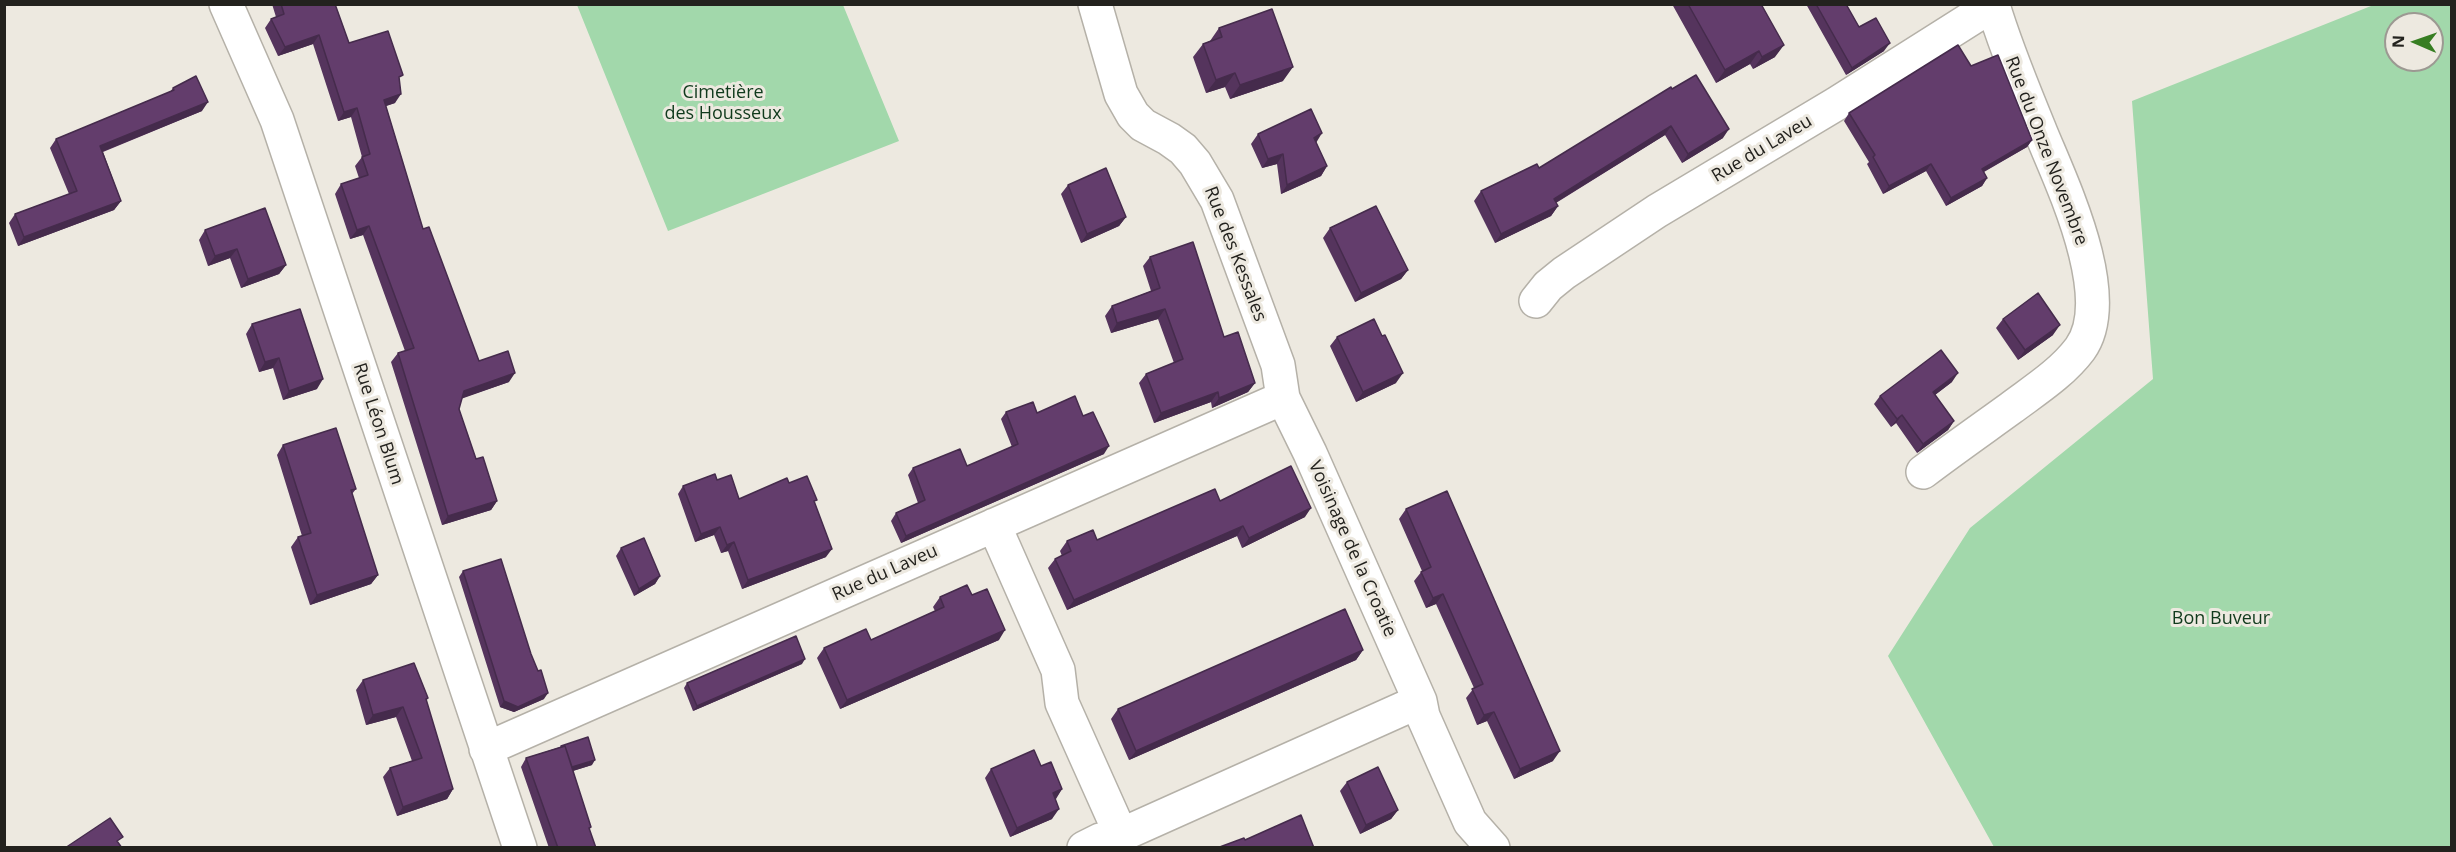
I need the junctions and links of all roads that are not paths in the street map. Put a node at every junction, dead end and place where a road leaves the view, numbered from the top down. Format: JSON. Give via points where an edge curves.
{"nodes":[{"id":1,"x":226,"y":4,"type":"edge"},
{"id":2,"x":1095,"y":4,"type":"edge"},
{"id":3,"x":1990,"y":6,"type":"edge"},
{"id":4,"x":1536,"y":302,"type":"dead end"},
{"id":5,"x":1283,"y":398,"type":"junction"},
{"id":6,"x":1923,"y":472,"type":"dead end"},
{"id":7,"x":994,"y":525,"type":"junction"},
{"id":8,"x":1420,"y":701,"type":"junction"},
{"id":9,"x":486,"y":749,"type":"junction"},
{"id":10,"x":1122,"y":835,"type":"junction"},
{"id":11,"x":520,"y":848,"type":"edge"},
{"id":12,"x":1084,"y":848,"type":"edge"},
{"id":13,"x":1493,"y":848,"type":"edge"}],
"edges":[{"from":1,"to":9,"type":"street","name":"Rue Léon Blum","via":[[277,120]]},
{"from":2,"to":5,"type":"street","name":"Rue des Kessales","via":[[1121,94],[1133,115],[1183,149],[1217,200],[1278,365]]},
{"from":3,"to":4,"type":"street","name":"Rue du Laveu","via":[[1656,211],[1564,273]]},
{"from":3,"to":6,"type":"street","name":"Rue du Onze Novembre","via":[[2075,218],[2090,277],[2092,318],[2081,347],[2068,362]]},
{"from":5,"to":7,"type":"street","name":"Rue du Laveu"},
{"from":5,"to":8,"type":"street","name":"Voisinage de la Croatie"},
{"from":7,"to":9,"type":"street","name":"Rue du Laveu"},
{"from":7,"to":10,"type":"street","via":[[1058,670],[1062,703]]},
{"from":8,"to":10,"type":"street"},
{"from":8,"to":13,"type":"street","name":"Voisinage de la Croatie","via":[[1470,822]]},
{"from":9,"to":11,"type":"street","name":"Rue Léon Blum"},
{"from":10,"to":12,"type":"street"}]}
